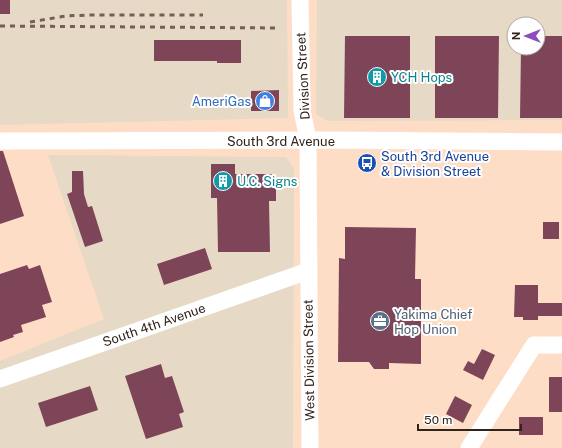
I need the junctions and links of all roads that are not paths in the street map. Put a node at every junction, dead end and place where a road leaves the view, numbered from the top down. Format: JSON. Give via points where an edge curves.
{"nodes":[{"id":1,"x":300,"y":0,"type":"edge"},
{"id":2,"x":308,"y":140,"type":"junction"},
{"id":3,"x":0,"y":141,"type":"edge"},
{"id":4,"x":562,"y":142,"type":"edge"},
{"id":5,"x":308,"y":272,"type":"junction"},
{"id":6,"x":562,"y":345,"type":"edge"},
{"id":7,"x":0,"y":379,"type":"edge"},
{"id":8,"x":310,"y":448,"type":"edge"},
{"id":9,"x":469,"y":448,"type":"edge"}],
"edges":[{"from":1,"to":2,"type":"street","name":"Division Street","via":[[302,110]]},
{"from":2,"to":3,"type":"street","name":"South 3rd Avenue"},
{"from":2,"to":4,"type":"street","name":"South 3rd Avenue"},
{"from":2,"to":5,"type":"street","name":"Division Street"},
{"from":5,"to":7,"type":"street","name":"South 4th Avenue"},
{"from":5,"to":8,"type":"street","name":"West Division Street"},
{"from":6,"to":9,"type":"street","via":[[534,345]]}]}
